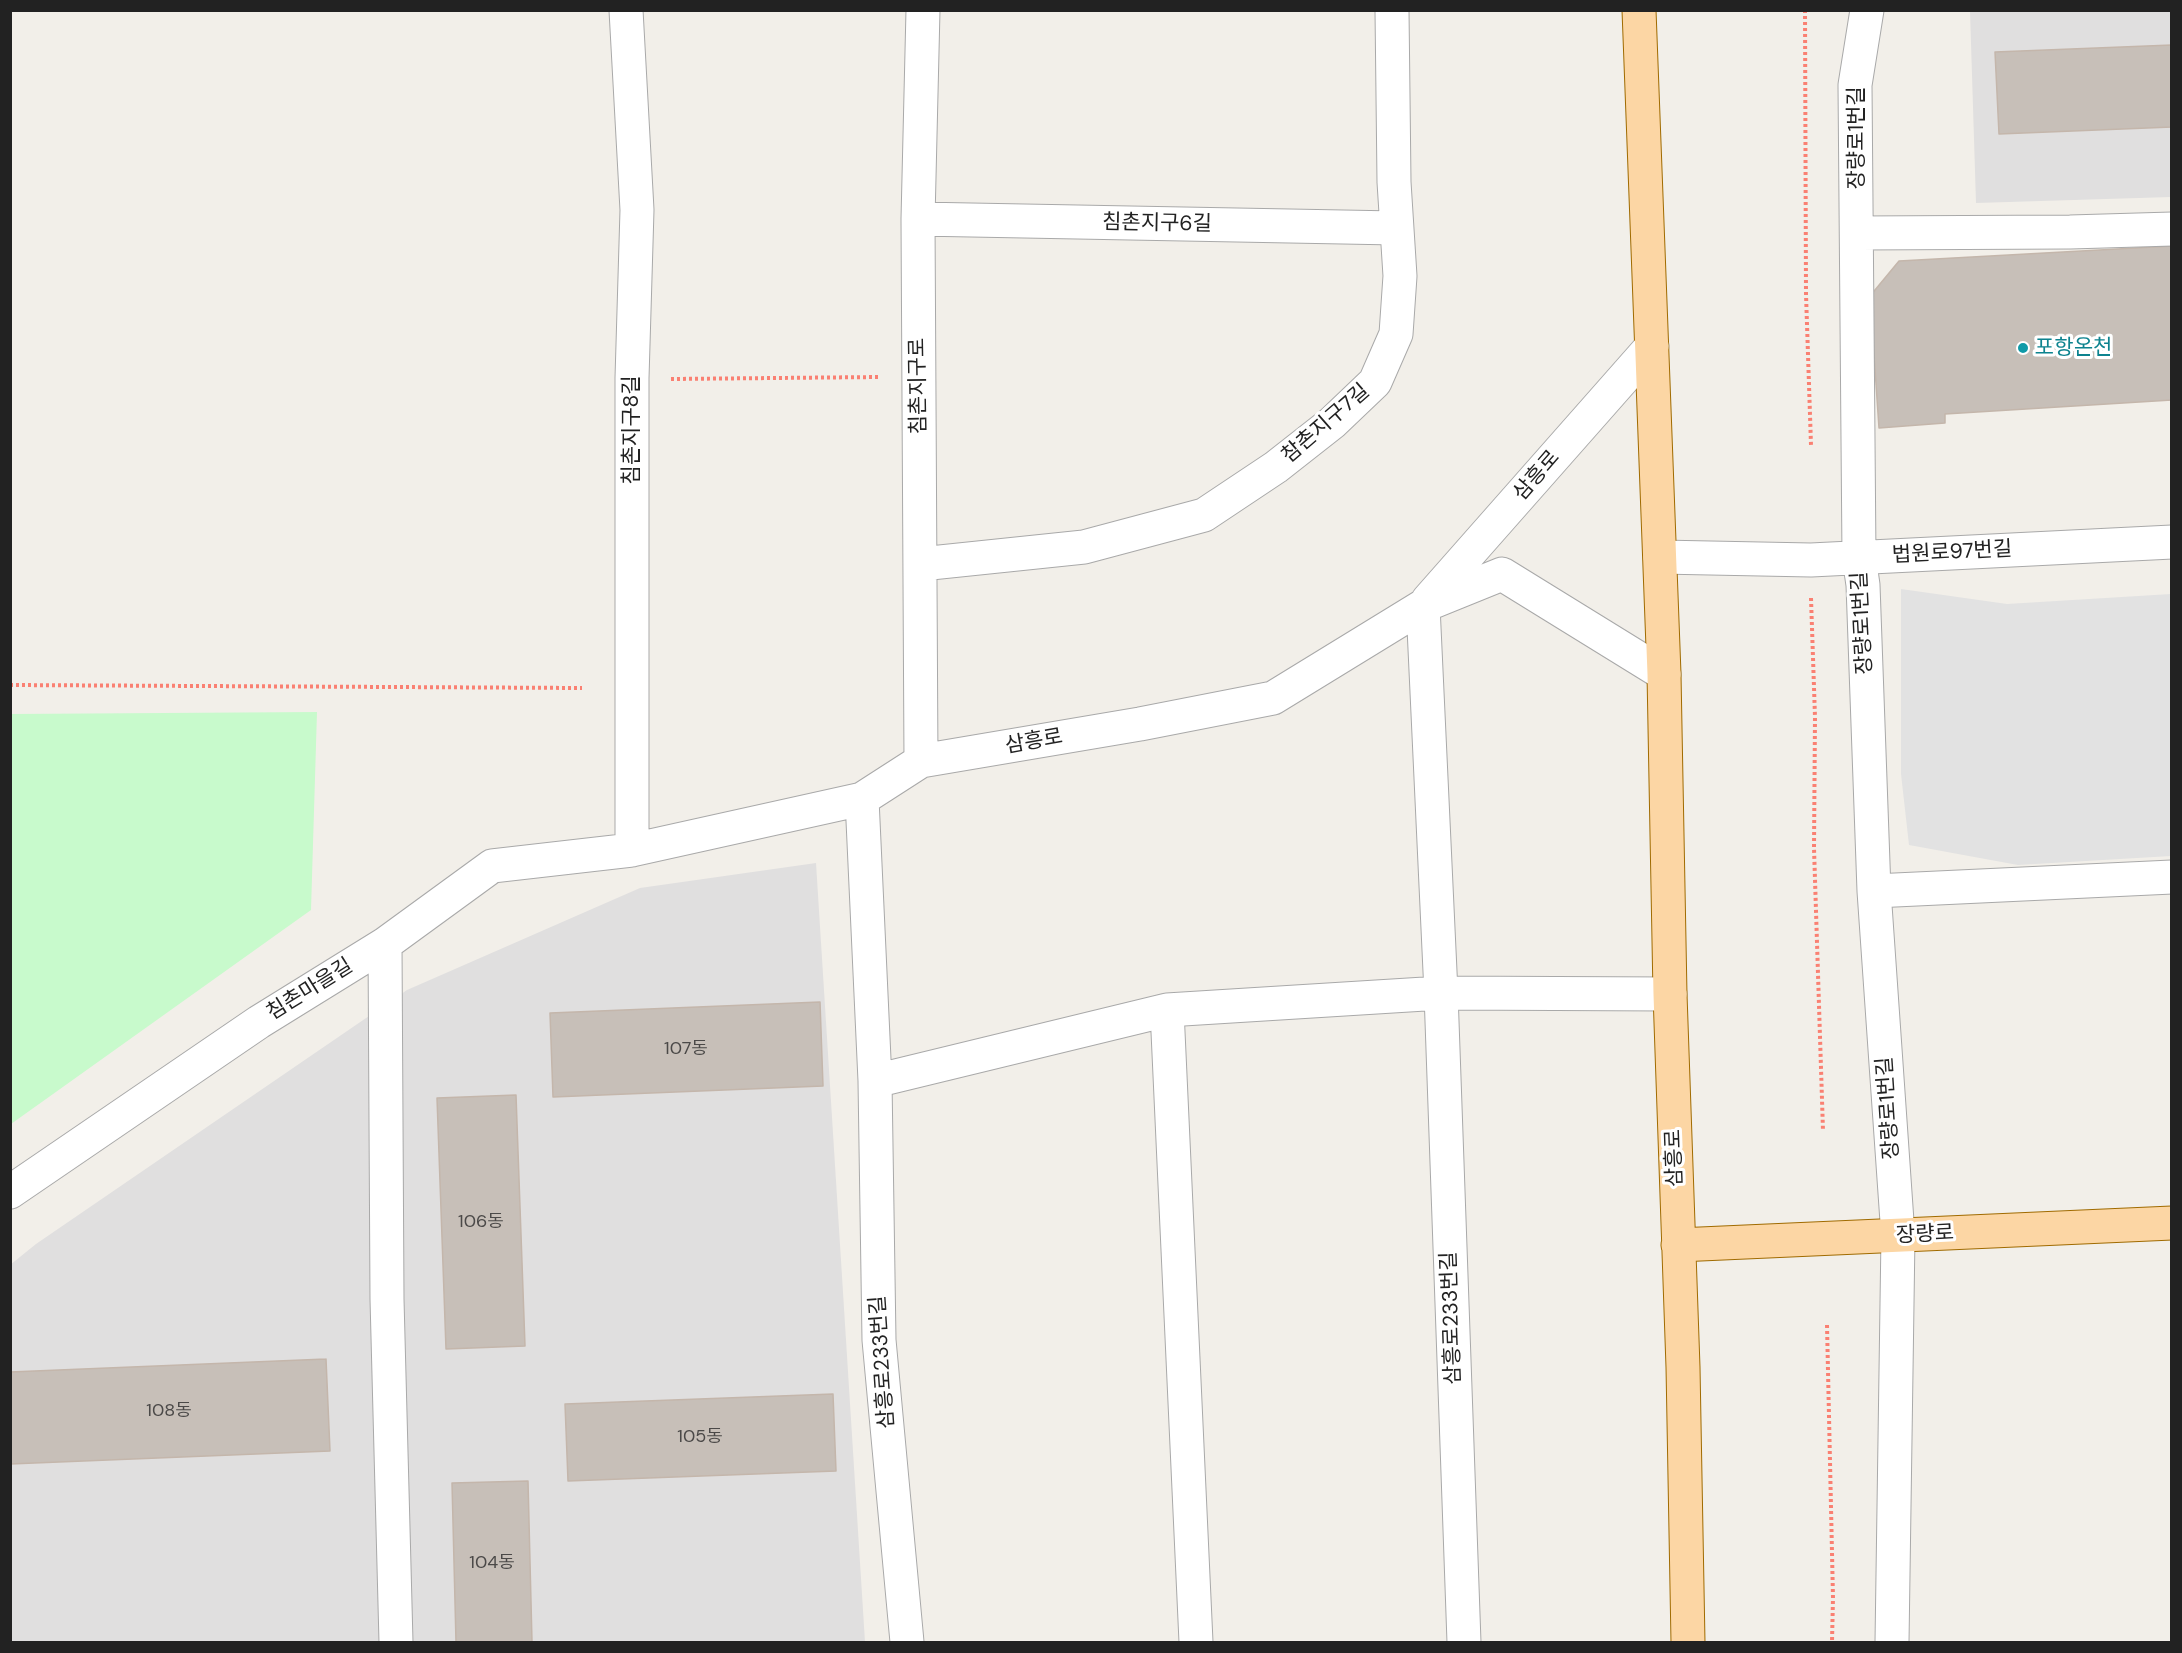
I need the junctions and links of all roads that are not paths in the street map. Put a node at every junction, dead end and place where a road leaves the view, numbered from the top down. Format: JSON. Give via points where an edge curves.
{"nodes":[{"id":1,"x":626,"y":10,"type":"edge"},
{"id":2,"x":923,"y":10,"type":"edge"},
{"id":3,"x":1392,"y":10,"type":"edge"},
{"id":4,"x":1639,"y":10,"type":"edge"},
{"id":5,"x":1867,"y":10,"type":"edge"},
{"id":6,"x":918,"y":219,"type":"junction"},
{"id":7,"x":1396,"y":228,"type":"junction"},
{"id":8,"x":2172,"y":229,"type":"edge"},
{"id":9,"x":1858,"y":233,"type":"junction"},
{"id":10,"x":1652,"y":346,"type":"junction"},
{"id":11,"x":2172,"y":542,"type":"edge"},
{"id":12,"x":1660,"y":557,"type":"junction"},
{"id":13,"x":1859,"y":557,"type":"junction"},
{"id":14,"x":921,"y":564,"type":"junction"},
{"id":15,"x":1423,"y":606,"type":"junction"},
{"id":16,"x":1664,"y":674,"type":"junction"},
{"id":17,"x":921,"y":761,"type":"junction"},
{"id":18,"x":862,"y":799,"type":"junction"},
{"id":19,"x":632,"y":849,"type":"junction"},
{"id":20,"x":2172,"y":877,"type":"edge"},
{"id":21,"x":1874,"y":891,"type":"junction"},
{"id":22,"x":385,"y":944,"type":"junction"},
{"id":23,"x":1441,"y":993,"type":"junction"},
{"id":24,"x":1670,"y":994,"type":"junction"},
{"id":25,"x":1167,"y":1010,"type":"junction"},
{"id":26,"x":875,"y":1081,"type":"junction"},
{"id":27,"x":10,"y":1192,"type":"edge"},
{"id":28,"x":2172,"y":1223,"type":"edge"},
{"id":29,"x":1898,"y":1236,"type":"junction"},
{"id":30,"x":1678,"y":1245,"type":"junction"},
{"id":31,"x":396,"y":1642,"type":"edge"},
{"id":32,"x":907,"y":1642,"type":"edge"},
{"id":33,"x":1196,"y":1642,"type":"edge"},
{"id":34,"x":1464,"y":1642,"type":"edge"},
{"id":35,"x":1688,"y":1642,"type":"edge"},
{"id":36,"x":1892,"y":1642,"type":"edge"}],
"edges":[{"from":1,"to":19,"type":"street","name":"침촌지구8길","via":[[637,210],[632,378]]},
{"from":2,"to":6,"type":"street","name":"침촌지구로"},
{"from":3,"to":7,"type":"street","name":"참촌지구7길"},
{"from":4,"to":10,"type":"main road","name":"삼흥로"},
{"from":5,"to":9,"type":"street","name":"장량로1번길","via":[[1856,85]]},
{"from":6,"to":7,"type":"street","name":"침촌지구6길"},
{"from":6,"to":14,"type":"street","name":"침촌지구로"},
{"from":7,"to":14,"type":"street","name":"참촌지구7길","via":[[1400,276],[1396,334],[1375,382],[1332,423],[1276,467],[1204,515],[1084,547]]},
{"from":8,"to":9,"type":"street"},
{"from":9,"to":13,"type":"street","name":"장량로1번길"},
{"from":10,"to":12,"type":"main road","name":"삼흥로"},
{"from":10,"to":15,"type":"street","name":"삼흥로"},
{"from":11,"to":13,"type":"street","name":"법원로97번길"},
{"from":12,"to":13,"type":"street","name":"법원로97번길"},
{"from":12,"to":16,"type":"main road","name":"삼흥로"},
{"from":13,"to":21,"type":"street","name":"장량로1번길"},
{"from":14,"to":17,"type":"street","name":"침촌지구로"},
{"from":15,"to":16,"type":"street","name":"삼흥로","via":[[1502,574]]},
{"from":15,"to":17,"type":"street","name":"삼흥로","via":[[1273,698]]},
{"from":15,"to":23,"type":"street","name":"삼흥로233번길"},
{"from":16,"to":24,"type":"main road","name":"삼흥로"},
{"from":17,"to":18,"type":"street","name":"삼흥로"},
{"from":18,"to":19,"type":"street","name":"삼흥로"},
{"from":18,"to":26,"type":"street","name":"삼흥로233번길"},
{"from":19,"to":22,"type":"street","name":"침촌마을길","via":[[492,866]]},
{"from":20,"to":21,"type":"street"},
{"from":21,"to":29,"type":"street","name":"장량로1번길"},
{"from":22,"to":27,"type":"street","name":"침촌마을길","via":[[259,1022]]},
{"from":22,"to":31,"type":"street","via":[[387,1310]]},
{"from":23,"to":24,"type":"street"},
{"from":23,"to":25,"type":"street"},
{"from":23,"to":34,"type":"street","name":"삼흥로233번길"},
{"from":24,"to":30,"type":"main road","name":"삼흥로"},
{"from":25,"to":26,"type":"street"},
{"from":25,"to":33,"type":"street"},
{"from":26,"to":32,"type":"street","name":"삼흥로233번길","via":[[879,1340]]},
{"from":28,"to":29,"type":"main road","name":"장량로"},
{"from":29,"to":30,"type":"main road","name":"장량로"},
{"from":29,"to":36,"type":"street","name":"장량로1번길"},
{"from":30,"to":35,"type":"main road","name":"삼흥로"}]}
